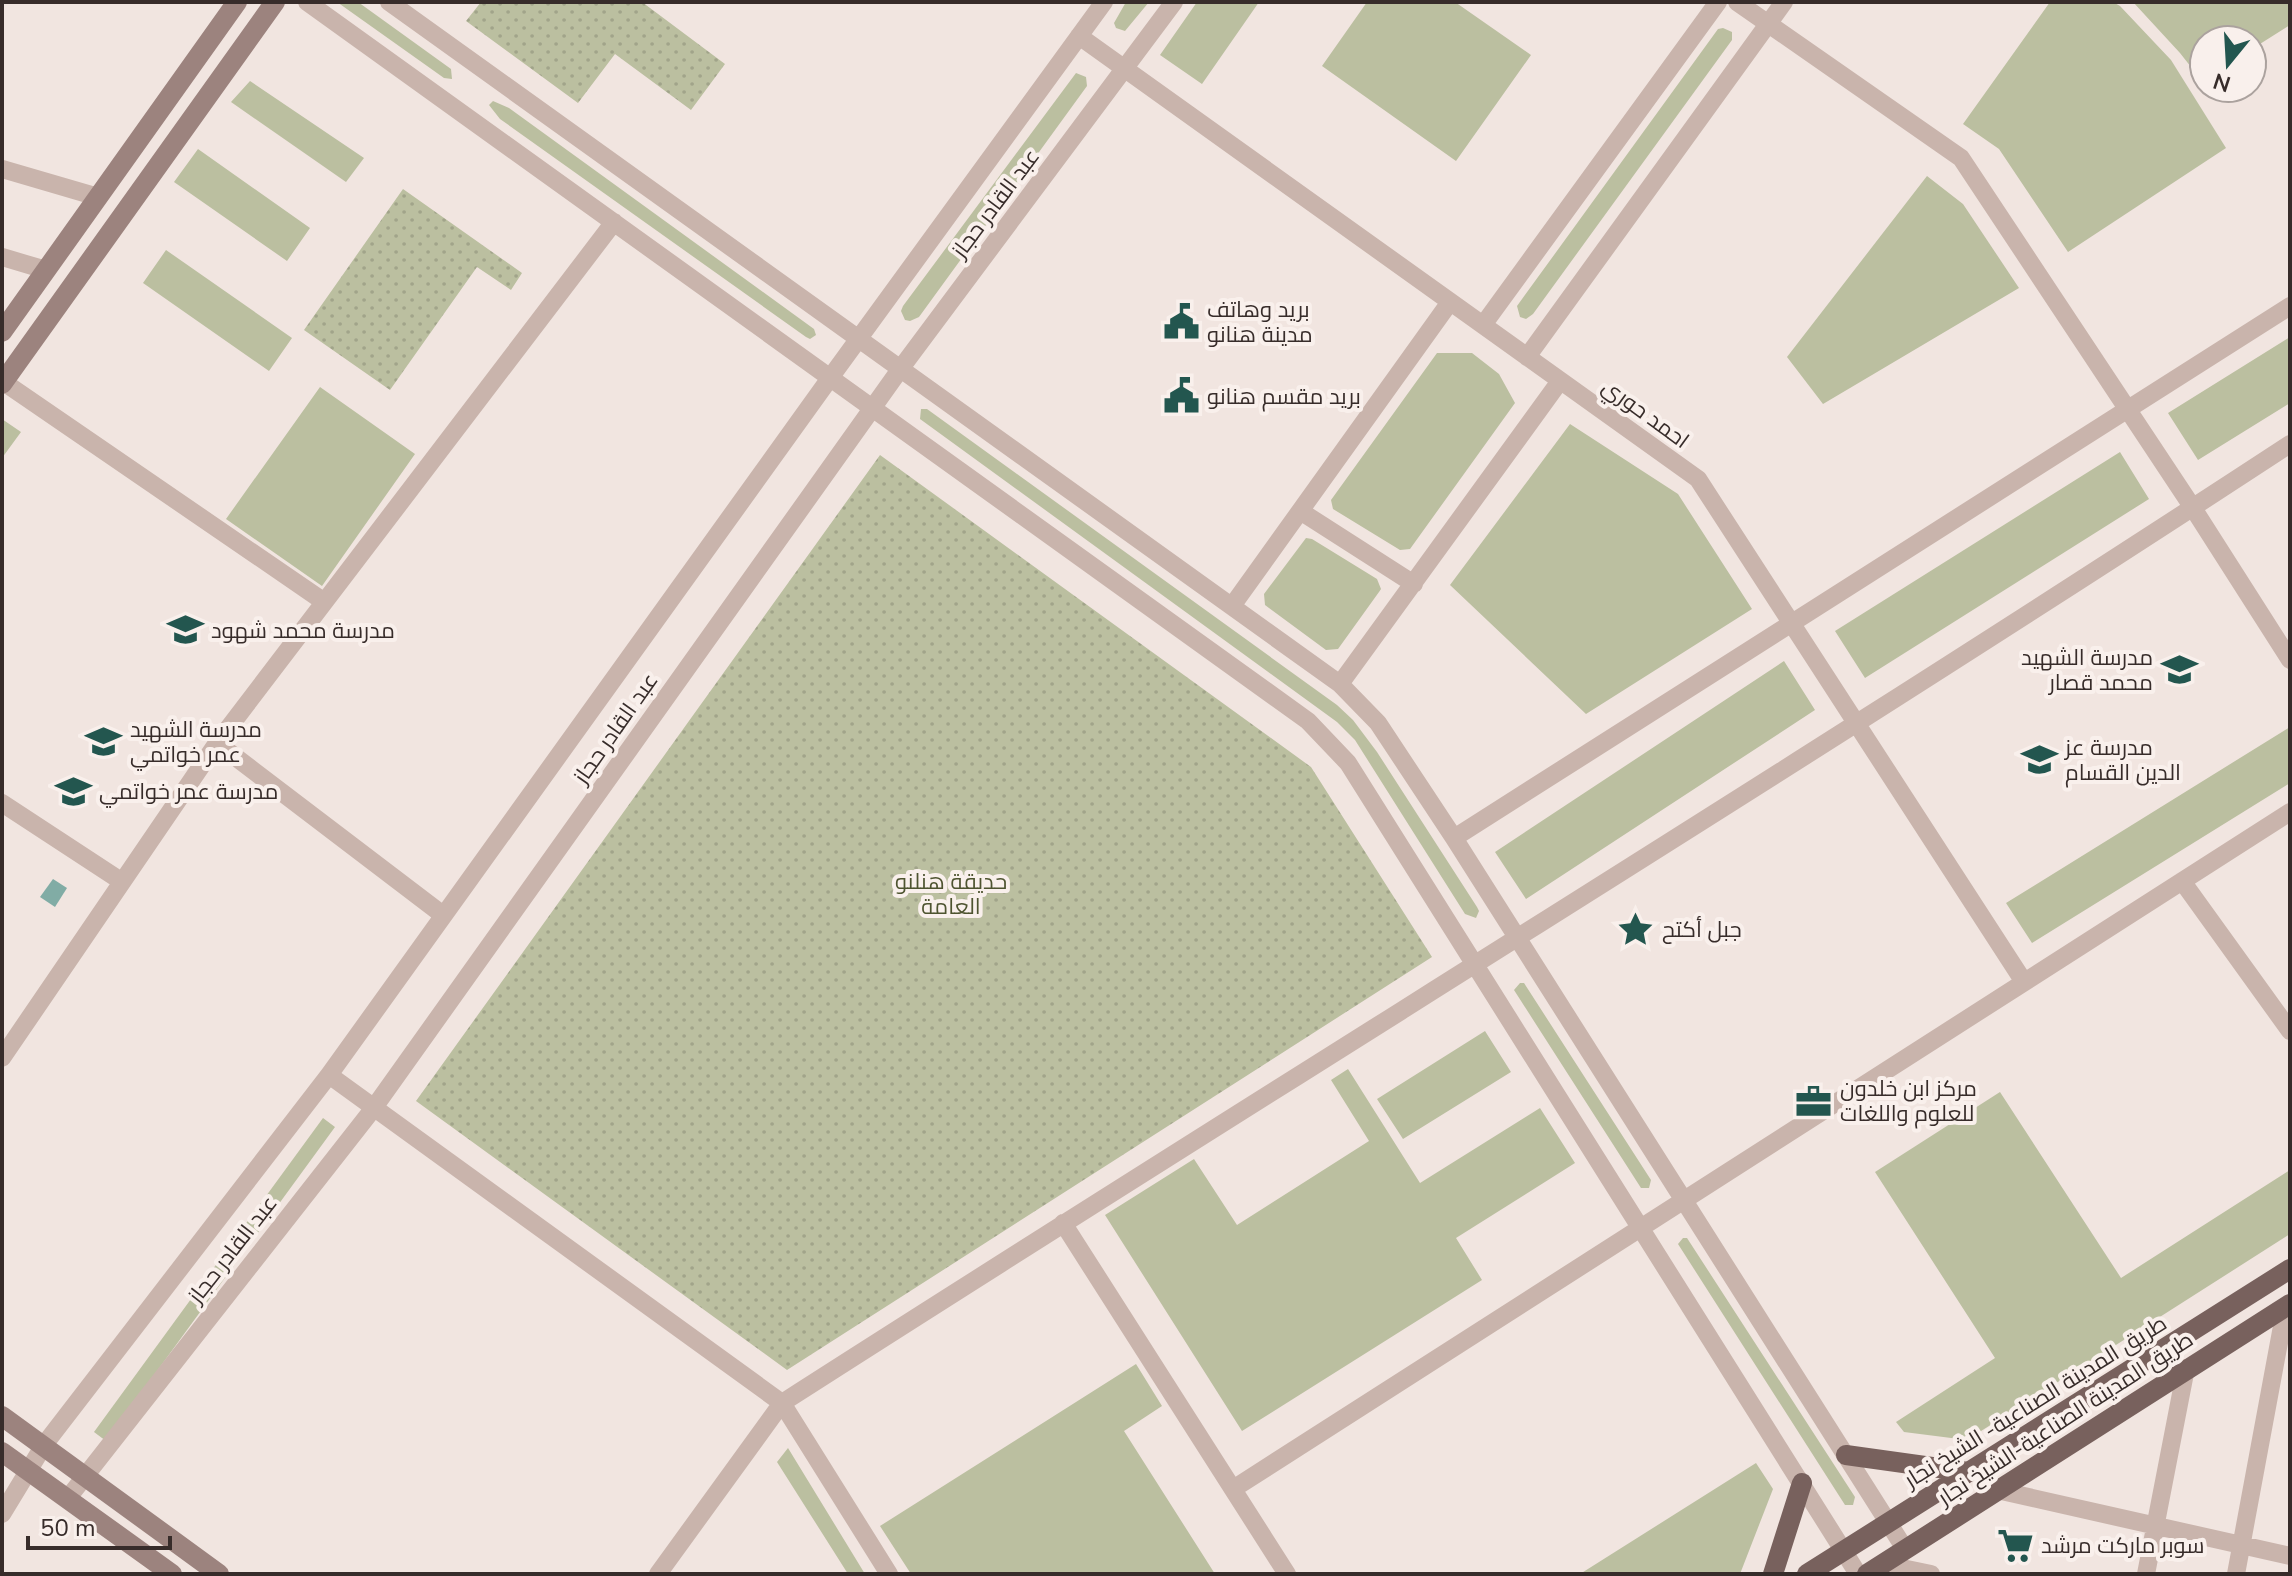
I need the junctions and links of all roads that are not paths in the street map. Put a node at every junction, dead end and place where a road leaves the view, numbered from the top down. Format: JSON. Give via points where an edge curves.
{"nodes":[{"id":1,"x":237,"y":2,"type":"edge"},
{"id":2,"x":275,"y":2,"type":"edge"},
{"id":3,"x":307,"y":2,"type":"edge"},
{"id":4,"x":389,"y":2,"type":"edge"},
{"id":5,"x":1104,"y":2,"type":"edge"},
{"id":6,"x":1174,"y":2,"type":"edge"},
{"id":7,"x":1718,"y":2,"type":"edge"},
{"id":8,"x":1737,"y":2,"type":"edge"},
{"id":9,"x":1784,"y":2,"type":"edge"},
{"id":10,"x":1768,"y":24,"type":"junction"},
{"id":11,"x":1079,"y":36,"type":"junction"},
{"id":12,"x":1125,"y":69,"type":"junction"},
{"id":13,"x":2,"y":169,"type":"edge"},
{"id":14,"x":98,"y":197,"type":"junction"},
{"id":15,"x":614,"y":222,"type":"junction"},
{"id":16,"x":2,"y":257,"type":"edge"},
{"id":17,"x":46,"y":270,"type":"junction"},
{"id":18,"x":1450,"y":302,"type":"junction"},
{"id":19,"x":2290,"y":306,"type":"edge"},
{"id":20,"x":1483,"y":325,"type":"junction"},
{"id":21,"x":2,"y":332,"type":"edge"},
{"id":22,"x":858,"y":338,"type":"junction"},
{"id":23,"x":1527,"y":357,"type":"junction"},
{"id":24,"x":901,"y":368,"type":"junction"},
{"id":25,"x":830,"y":378,"type":"junction"},
{"id":26,"x":1560,"y":381,"type":"junction"},
{"id":27,"x":2,"y":382,"type":"edge"},
{"id":28,"x":872,"y":408,"type":"junction"},
{"id":29,"x":2127,"y":409,"type":"junction"},
{"id":30,"x":2290,"y":444,"type":"edge"},
{"id":31,"x":2193,"y":508,"type":"junction"},
{"id":32,"x":1300,"y":511,"type":"junction"},
{"id":33,"x":1414,"y":584,"type":"junction"},
{"id":34,"x":323,"y":601,"type":"junction"},
{"id":35,"x":1232,"y":606,"type":"junction"},
{"id":36,"x":1791,"y":623,"type":"junction"},
{"id":37,"x":2290,"y":660,"type":"edge"},
{"id":38,"x":1340,"y":684,"type":"junction"},
{"id":39,"x":1856,"y":723,"type":"junction"},
{"id":40,"x":217,"y":743,"type":"junction"},
{"id":41,"x":2,"y":803,"type":"edge"},
{"id":42,"x":2290,"y":812,"type":"edge"},
{"id":43,"x":1454,"y":838,"type":"junction"},
{"id":44,"x":121,"y":881,"type":"junction"},
{"id":45,"x":2182,"y":881,"type":"junction"},
{"id":46,"x":443,"y":915,"type":"junction"},
{"id":47,"x":1518,"y":938,"type":"junction"},
{"id":48,"x":1477,"y":965,"type":"junction"},
{"id":49,"x":2024,"y":982,"type":"junction"},
{"id":50,"x":2290,"y":1031,"type":"edge"},
{"id":51,"x":2,"y":1058,"type":"edge"},
{"id":52,"x":329,"y":1075,"type":"junction"},
{"id":53,"x":373,"y":1109,"type":"junction"},
{"id":54,"x":1684,"y":1200,"type":"junction"},
{"id":55,"x":1063,"y":1223,"type":"junction"},
{"id":56,"x":1641,"y":1227,"type":"junction"},
{"id":57,"x":2290,"y":1269,"type":"edge"},
{"id":58,"x":2283,"y":1316,"type":"edge"},
{"id":59,"x":2186,"y":1368,"type":"junction"},
{"id":60,"x":782,"y":1403,"type":"junction"},
{"id":61,"x":2,"y":1416,"type":"edge"},
{"id":62,"x":44,"y":1445,"type":"junction"},
{"id":63,"x":2,"y":1452,"type":"edge"},
{"id":64,"x":1846,"y":1455,"type":"junction"},
{"id":65,"x":27,"y":1470,"type":"junction"},
{"id":66,"x":1968,"y":1472,"type":"junction"},
{"id":67,"x":85,"y":1475,"type":"junction"},
{"id":68,"x":1802,"y":1483,"type":"junction"},
{"id":69,"x":1233,"y":1489,"type":"junction"},
{"id":70,"x":1997,"y":1490,"type":"junction"},
{"id":71,"x":68,"y":1498,"type":"junction"},
{"id":72,"x":2,"y":1514,"type":"edge"},
{"id":73,"x":1889,"y":1522,"type":"junction"},
{"id":74,"x":2156,"y":1528,"type":"junction"},
{"id":75,"x":2241,"y":1546,"type":"junction"},
{"id":76,"x":1905,"y":1549,"type":"junction"},
{"id":77,"x":1844,"y":1550,"type":"junction"},
{"id":78,"x":2290,"y":1556,"type":"edge"},
{"id":79,"x":1875,"y":1569,"type":"edge"},
{"id":80,"x":172,"y":1574,"type":"edge"},
{"id":81,"x":219,"y":1574,"type":"edge"},
{"id":82,"x":658,"y":1574,"type":"edge"},
{"id":83,"x":889,"y":1574,"type":"edge"},
{"id":84,"x":1287,"y":1574,"type":"edge"},
{"id":85,"x":1773,"y":1574,"type":"edge"},
{"id":86,"x":1807,"y":1574,"type":"edge"},
{"id":87,"x":1858,"y":1574,"type":"edge"},
{"id":88,"x":1931,"y":1574,"type":"edge"},
{"id":89,"x":2146,"y":1574,"type":"edge"},
{"id":90,"x":2236,"y":1574,"type":"edge"}],
"edges":[{"from":1,"to":14,"type":"main road"},
{"from":2,"to":27,"type":"main road"},
{"from":3,"to":15,"type":"street"},
{"from":4,"to":22,"type":"street"},
{"from":5,"to":11,"type":"street","name":"عبد القادر حجاز"},
{"from":6,"to":12,"type":"street","name":"عبد القادر حجاز"},
{"from":7,"to":20,"type":"street"},
{"from":8,"to":10,"type":"street"},
{"from":9,"to":10,"type":"street"},
{"from":10,"to":23,"type":"street"},
{"from":10,"to":29,"type":"street","via":[[1961,158]]},
{"from":11,"to":12,"type":"street","name":"احمد حوري"},
{"from":11,"to":22,"type":"street","name":"عبد القادر حجاز"},
{"from":12,"to":18,"type":"street","name":"احمد حوري"},
{"from":12,"to":24,"type":"street","name":"عبد القادر حجاز"},
{"from":13,"to":14,"type":"street"},
{"from":14,"to":17,"type":"main road"},
{"from":15,"to":25,"type":"street"},
{"from":15,"to":34,"type":"street"},
{"from":16,"to":17,"type":"street"},
{"from":17,"to":21,"type":"main road"},
{"from":18,"to":20,"type":"street","name":"احمد حوري"},
{"from":18,"to":32,"type":"street"},
{"from":19,"to":29,"type":"street"},
{"from":20,"to":23,"type":"street","name":"احمد حوري"},
{"from":22,"to":24,"type":"street"},
{"from":22,"to":25,"type":"street","name":"عبد القادر حجاز"},
{"from":23,"to":26,"type":"street","name":"احمد حوري"},
{"from":24,"to":28,"type":"street","name":"عبد القادر حجاز"},
{"from":24,"to":35,"type":"street"},
{"from":25,"to":28,"type":"street"},
{"from":25,"to":46,"type":"street","name":"عبد القادر حجاز"},
{"from":26,"to":33,"type":"street"},
{"from":26,"to":36,"type":"street","name":"احمد حوري","via":[[1698,479]]},
{"from":27,"to":34,"type":"street"},
{"from":28,"to":48,"type":"street","via":[[1308,721],[1348,763]]},
{"from":28,"to":53,"type":"street","name":"عبد القادر حجاز"},
{"from":29,"to":31,"type":"street"},
{"from":29,"to":36,"type":"street"},
{"from":30,"to":31,"type":"street"},
{"from":31,"to":37,"type":"street"},
{"from":31,"to":39,"type":"street"},
{"from":32,"to":33,"type":"street"},
{"from":32,"to":35,"type":"street"},
{"from":33,"to":38,"type":"street"},
{"from":34,"to":40,"type":"street"},
{"from":35,"to":38,"type":"street"},
{"from":36,"to":39,"type":"street","name":"احمد حوري"},
{"from":36,"to":43,"type":"street"},
{"from":38,"to":43,"type":"street","via":[[1378,723]]},
{"from":39,"to":47,"type":"street"},
{"from":39,"to":49,"type":"street","name":"احمد حوري"},
{"from":40,"to":44,"type":"street"},
{"from":40,"to":46,"type":"street"},
{"from":41,"to":44,"type":"street"},
{"from":42,"to":45,"type":"street"},
{"from":43,"to":47,"type":"street"},
{"from":44,"to":51,"type":"street"},
{"from":45,"to":49,"type":"street"},
{"from":45,"to":50,"type":"street"},
{"from":46,"to":52,"type":"street","name":"عبد القادر حجاز"},
{"from":47,"to":48,"type":"street"},
{"from":47,"to":54,"type":"street"},
{"from":48,"to":55,"type":"street"},
{"from":48,"to":56,"type":"street"},
{"from":49,"to":54,"type":"street"},
{"from":52,"to":53,"type":"street"},
{"from":52,"to":62,"type":"street","name":"عبد القادر حجاز"},
{"from":53,"to":60,"type":"street"},
{"from":53,"to":67,"type":"street","name":"عبد القادر حجاز"},
{"from":54,"to":56,"type":"street"},
{"from":54,"to":64,"type":"street"},
{"from":55,"to":60,"type":"street"},
{"from":55,"to":69,"type":"street"},
{"from":56,"to":68,"type":"street"},
{"from":56,"to":69,"type":"street"},
{"from":57,"to":66,"type":"main road","name":"طريق المدينة الصناعية- الشيخ نجار"},
{"from":58,"to":59,"type":"main road","name":"طريق المدينة الصناعية-الشيخ نجار"},
{"from":58,"to":75,"type":"street"},
{"from":59,"to":70,"type":"main road","name":"طريق المدينة الصناعية-الشيخ نجار"},
{"from":59,"to":74,"type":"street"},
{"from":60,"to":82,"type":"street"},
{"from":60,"to":83,"type":"street"},
{"from":61,"to":62,"type":"main road"},
{"from":62,"to":65,"type":"street","name":"عبد القادر حجاز"},
{"from":62,"to":67,"type":"main road"},
{"from":63,"to":65,"type":"main road"},
{"from":64,"to":66,"type":"main road"},
{"from":64,"to":73,"type":"street"},
{"from":65,"to":71,"type":"main road"},
{"from":65,"to":72,"type":"street","name":"عبد القادر حجاز"},
{"from":66,"to":73,"type":"main road","name":"طريق المدينة الصناعية- الشيخ نجار"},
{"from":67,"to":71,"type":"street","name":"عبد القادر حجاز"},
{"from":67,"to":81,"type":"main road"},
{"from":68,"to":77,"type":"street"},
{"from":68,"to":85,"type":"main road"},
{"from":69,"to":84,"type":"street"},
{"from":70,"to":74,"type":"street"},
{"from":70,"to":76,"type":"main road","name":"طريق المدينة الصناعية-الشيخ نجار"},
{"from":71,"to":80,"type":"main road"},
{"from":73,"to":76,"type":"street"},
{"from":73,"to":77,"type":"main road","name":"طريق المدينة الصناعية- الشيخ نجار"},
{"from":74,"to":75,"type":"street"},
{"from":74,"to":89,"type":"street"},
{"from":75,"to":78,"type":"street"},
{"from":75,"to":90,"type":"street"},
{"from":76,"to":79,"type":"main road","name":"طريق المدينة الصناعية-الشيخ نجار"},
{"from":77,"to":86,"type":"main road","name":"طريق المدينة الصناعية- الشيخ نجار"},
{"from":77,"to":87,"type":"street"},
{"from":79,"to":88,"type":"street"}]}
